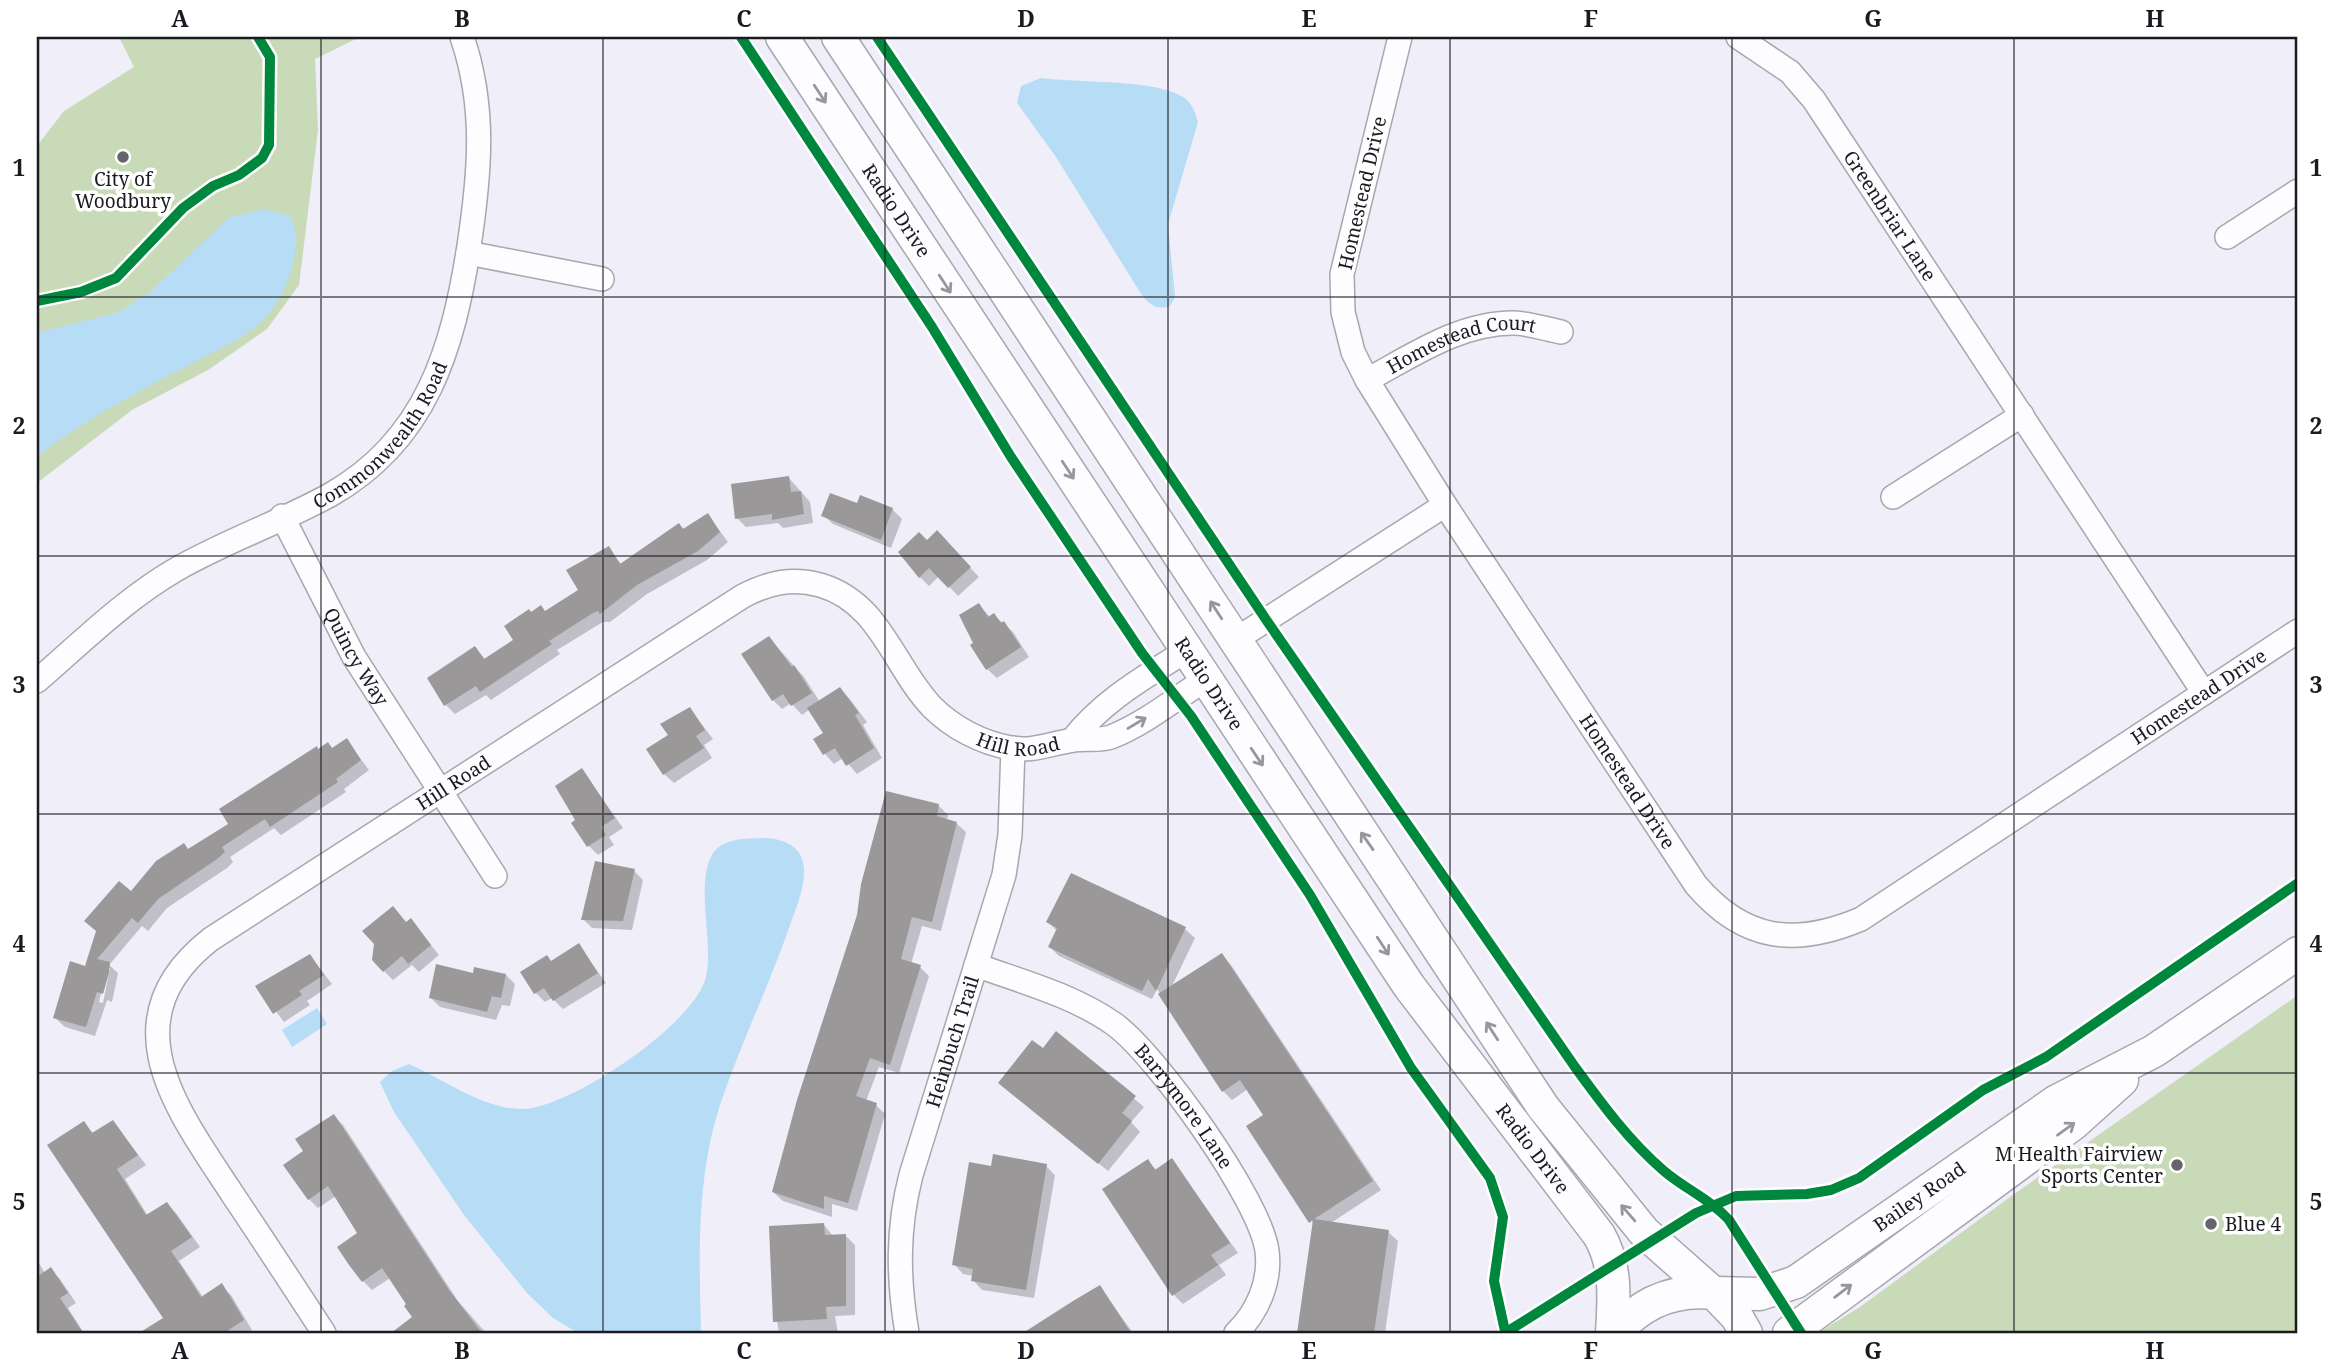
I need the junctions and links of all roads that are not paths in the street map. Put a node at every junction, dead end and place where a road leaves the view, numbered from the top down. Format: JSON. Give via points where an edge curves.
{"nodes":[{"id":1,"x":462,"y":37,"type":"edge"},
{"id":2,"x":782,"y":37,"type":"edge"},
{"id":3,"x":838,"y":37,"type":"edge"},
{"id":4,"x":1400,"y":37,"type":"edge"},
{"id":5,"x":1738,"y":37,"type":"edge"},
{"id":6,"x":2298,"y":191,"type":"edge"},
{"id":7,"x":2227,"y":237,"type":"dead end"},
{"id":8,"x":468,"y":253,"type":"junction"},
{"id":9,"x":602,"y":279,"type":"dead end"},
{"id":10,"x":1561,"y":332,"type":"dead end"},
{"id":11,"x":1367,"y":380,"type":"junction"},
{"id":12,"x":2022,"y":415,"type":"junction"},
{"id":13,"x":1894,"y":498,"type":"dead end"},
{"id":14,"x":1445,"y":505,"type":"junction"},
{"id":15,"x":282,"y":516,"type":"junction"},
{"id":16,"x":2298,"y":631,"type":"edge"},
{"id":17,"x":1236,"y":640,"type":"junction"},
{"id":18,"x":1187,"y":650,"type":"junction"},
{"id":19,"x":1206,"y":679,"type":"junction"},
{"id":20,"x":37,"y":681,"type":"edge"},
{"id":21,"x":2204,"y":693,"type":"junction"},
{"id":22,"x":1072,"y":740,"type":"junction"},
{"id":23,"x":1013,"y":748,"type":"junction"},
{"id":24,"x":440,"y":791,"type":"junction"},
{"id":25,"x":495,"y":876,"type":"dead end"},
{"id":26,"x":2298,"y":953,"type":"edge"},
{"id":27,"x":976,"y":965,"type":"junction"},
{"id":28,"x":2154,"y":1051,"type":"junction"},
{"id":29,"x":1713,"y":1293,"type":"junction"},
{"id":30,"x":324,"y":1333,"type":"edge"},
{"id":31,"x":907,"y":1333,"type":"edge"},
{"id":32,"x":1236,"y":1333,"type":"edge"},
{"id":33,"x":1614,"y":1333,"type":"edge"},
{"id":34,"x":1746,"y":1333,"type":"edge"},
{"id":35,"x":1789,"y":1333,"type":"edge"}],
"edges":[{"from":1,"to":8,"type":"street","name":"Commonwealth Road","via":[[478,100],[481,141],[480,180]]},
{"from":2,"to":18,"type":"main road","name":"Radio Drive","one_way":true},
{"from":17,"to":3,"type":"main road","name":"Radio Drive","one_way":true},
{"from":4,"to":11,"type":"street","name":"Homestead Drive","via":[[1342,274],[1343,312],[1353,352]]},
{"from":5,"to":12,"type":"street","name":"Greenbriar Lane","via":[[1790,72],[1814,100]]},
{"from":6,"to":7,"type":"street"},
{"from":8,"to":9,"type":"street"},
{"from":8,"to":15,"type":"street","name":"Commonwealth Road","via":[[442,366],[410,421],[358,476],[330,495]]},
{"from":10,"to":11,"type":"street","name":"Homestead Court","via":[[1514,323],[1474,327]]},
{"from":11,"to":14,"type":"street","name":"Homestead Drive"},
{"from":12,"to":13,"type":"street"},
{"from":12,"to":21,"type":"street","name":"Greenbriar Lane"},
{"from":14,"to":17,"type":"street"},
{"from":14,"to":21,"type":"street","name":"Homestead Drive","via":[[1696,885],[1712,903],[1758,932],[1817,935],[1861,919]]},
{"from":15,"to":20,"type":"street","name":"Commonwealth Road","via":[[149,586]]},
{"from":15,"to":24,"type":"street","name":"Quincy Way","via":[[354,657]]},
{"from":16,"to":21,"type":"street","name":"Homestead Drive"},
{"from":29,"to":17,"type":"main road","name":"Radio Drive","one_way":true,"via":[[1644,1232],[1543,1107]]},
{"from":18,"to":19,"type":"main road","name":"Radio Drive"},
{"from":18,"to":22,"type":"street","name":"Hill Road","via":[[1107,702]]},
{"from":22,"to":19,"type":"street","name":"Hill Road","one_way":true,"via":[[1114,736]]},
{"from":19,"to":33,"type":"main road","name":"Radio Drive","one_way":true,"via":[[1409,986],[1599,1235],[1614,1279]]},
{"from":22,"to":23,"type":"street","name":"Hill Road","via":[[1048,747]]},
{"from":23,"to":24,"type":"street","name":"Hill Road","via":[[971,734],[939,713],[853,600],[819,584],[790,580],[744,596]]},
{"from":23,"to":27,"type":"street","name":"Heinbuch Trail","via":[[1007,863]]},
{"from":24,"to":25,"type":"street","name":"Quincy Way"},
{"from":24,"to":30,"type":"street","name":"Hill Road","via":[[201,947],[175,978],[161,1016],[159,1052],[170,1094]]},
{"from":26,"to":28,"type":"main road","name":"Bailey Road"},
{"from":27,"to":31,"type":"street","name":"Heinbuch Trail","via":[[904,1209],[899,1267]]},
{"from":27,"to":32,"type":"street","name":"Barrymore Lane","via":[[1099,1014],[1140,1046],[1165,1074],[1251,1205],[1264,1235],[1268,1259],[1265,1284],[1252,1315]]},
{"from":28,"to":29,"type":"main road","name":"Bailey Road","via":[[2057,1101],[1796,1282],[1760,1294]]},
{"from":35,"to":28,"type":"main road","name":"Bailey Road","one_way":true,"via":[[2073,1124]]},
{"from":29,"to":33,"type":"main road","name":"Bailey Road","via":[[1687,1292],[1656,1300]]},
{"from":29,"to":34,"type":"main road","name":"Radio Drive"}]}
